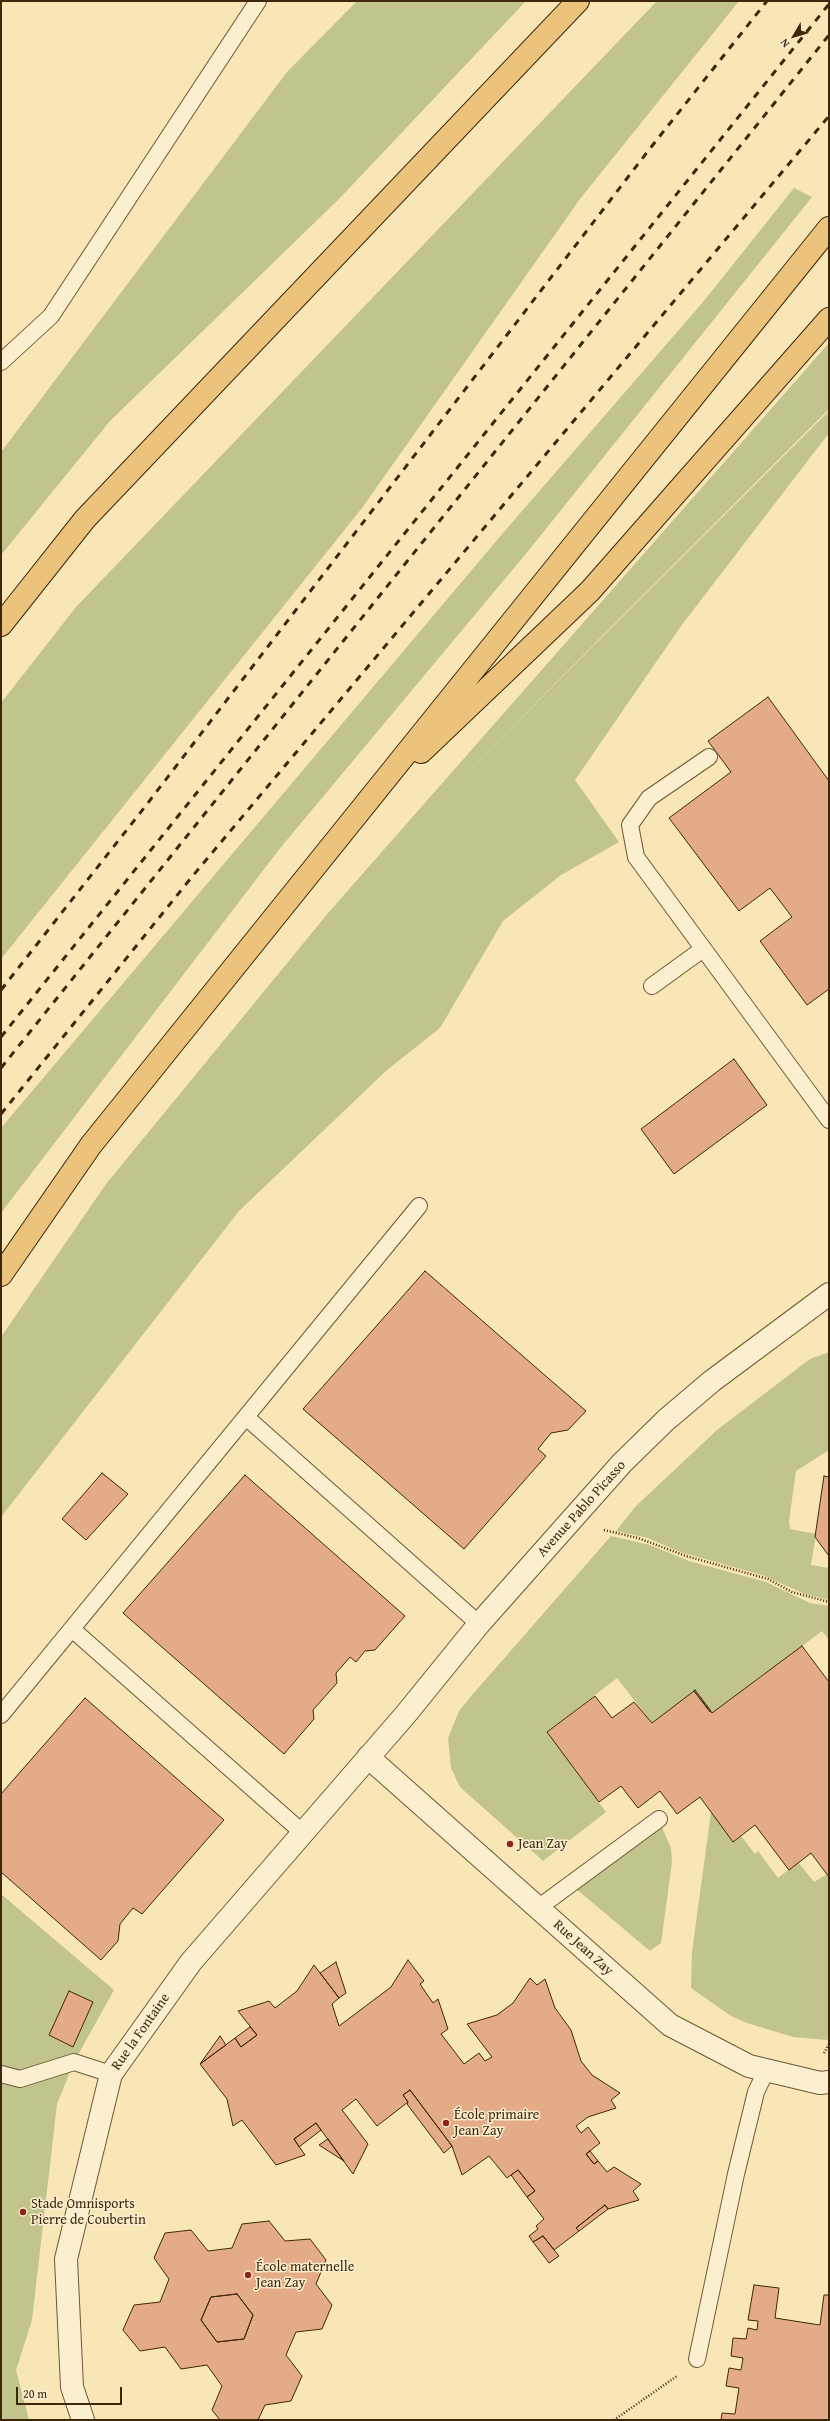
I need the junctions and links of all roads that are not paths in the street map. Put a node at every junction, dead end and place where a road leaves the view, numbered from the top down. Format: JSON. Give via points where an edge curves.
{"nodes":[{"id":1,"x":258,"y":1,"type":"edge"},
{"id":2,"x":578,"y":1,"type":"edge"},
{"id":3,"x":829,"y":228,"type":"edge"},
{"id":4,"x":829,"y":318,"type":"edge"},
{"id":5,"x":1,"y":362,"type":"edge"},
{"id":6,"x":1,"y":625,"type":"edge"},
{"id":7,"x":709,"y":757,"type":"dead end"},
{"id":8,"x":356,"y":814,"type":"junction"},
{"id":9,"x":703,"y":949,"type":"junction"},
{"id":10,"x":652,"y":986,"type":"dead end"},
{"id":11,"x":829,"y":1120,"type":"edge"},
{"id":12,"x":419,"y":1206,"type":"dead end"},
{"id":13,"x":1,"y":1275,"type":"edge"},
{"id":14,"x":829,"y":1294,"type":"edge"},
{"id":15,"x":246,"y":1417,"type":"junction"},
{"id":16,"x":479,"y":1624,"type":"junction"},
{"id":17,"x":72,"y":1629,"type":"junction"},
{"id":18,"x":1,"y":1715,"type":"edge"},
{"id":19,"x":368,"y":1757,"type":"junction"},
{"id":20,"x":659,"y":1819,"type":"dead end"},
{"id":21,"x":303,"y":1833,"type":"junction"},
{"id":22,"x":538,"y":1908,"type":"junction"},
{"id":23,"x":766,"y":2070,"type":"junction"},
{"id":24,"x":1,"y":2074,"type":"edge"},
{"id":25,"x":111,"y":2074,"type":"junction"},
{"id":26,"x":829,"y":2082,"type":"edge"},
{"id":27,"x":697,"y":2359,"type":"road end"},
{"id":28,"x":83,"y":2420,"type":"edge"}],
"edges":[{"from":1,"to":5,"type":"lane","via":[[51,316]]},
{"from":2,"to":6,"type":"highway","via":[[85,520]]},
{"from":3,"to":8,"type":"highway"},
{"from":4,"to":8,"type":"highway","via":[[590,591]]},
{"from":7,"to":9,"type":"lane","via":[[649,798],[630,825],[636,857]]},
{"from":8,"to":13,"type":"highway","via":[[91,1145]]},
{"from":9,"to":10,"type":"lane"},
{"from":9,"to":11,"type":"lane"},
{"from":12,"to":15,"type":"lane"},
{"from":14,"to":16,"type":"street","name":"Avenue Pablo Picasso","via":[[712,1381],[666,1420],[622,1463]]},
{"from":15,"to":16,"type":"lane"},
{"from":15,"to":17,"type":"lane"},
{"from":16,"to":19,"type":"street","name":"Avenue Pablo Picasso"},
{"from":17,"to":18,"type":"lane"},
{"from":17,"to":21,"type":"lane"},
{"from":19,"to":21,"type":"street","name":"Rue la Fontaine"},
{"from":19,"to":22,"type":"street","name":"Rue Jean Zay"},
{"from":20,"to":22,"type":"lane"},
{"from":21,"to":25,"type":"street","name":"Rue la Fontaine","via":[[192,1962]]},
{"from":22,"to":23,"type":"street","name":"Rue Jean Zay","via":[[670,2025],[749,2066]]},
{"from":23,"to":26,"type":"street","name":"Rue Jean Zay","via":[[820,2083]]},
{"from":23,"to":27,"type":"lane","via":[[756,2092],[736,2174]]},
{"from":24,"to":25,"type":"lane","via":[[20,2079],[74,2062]]},
{"from":25,"to":28,"type":"street","name":"Rue la Fontaine","via":[[66,2259],[72,2387]]}]}
